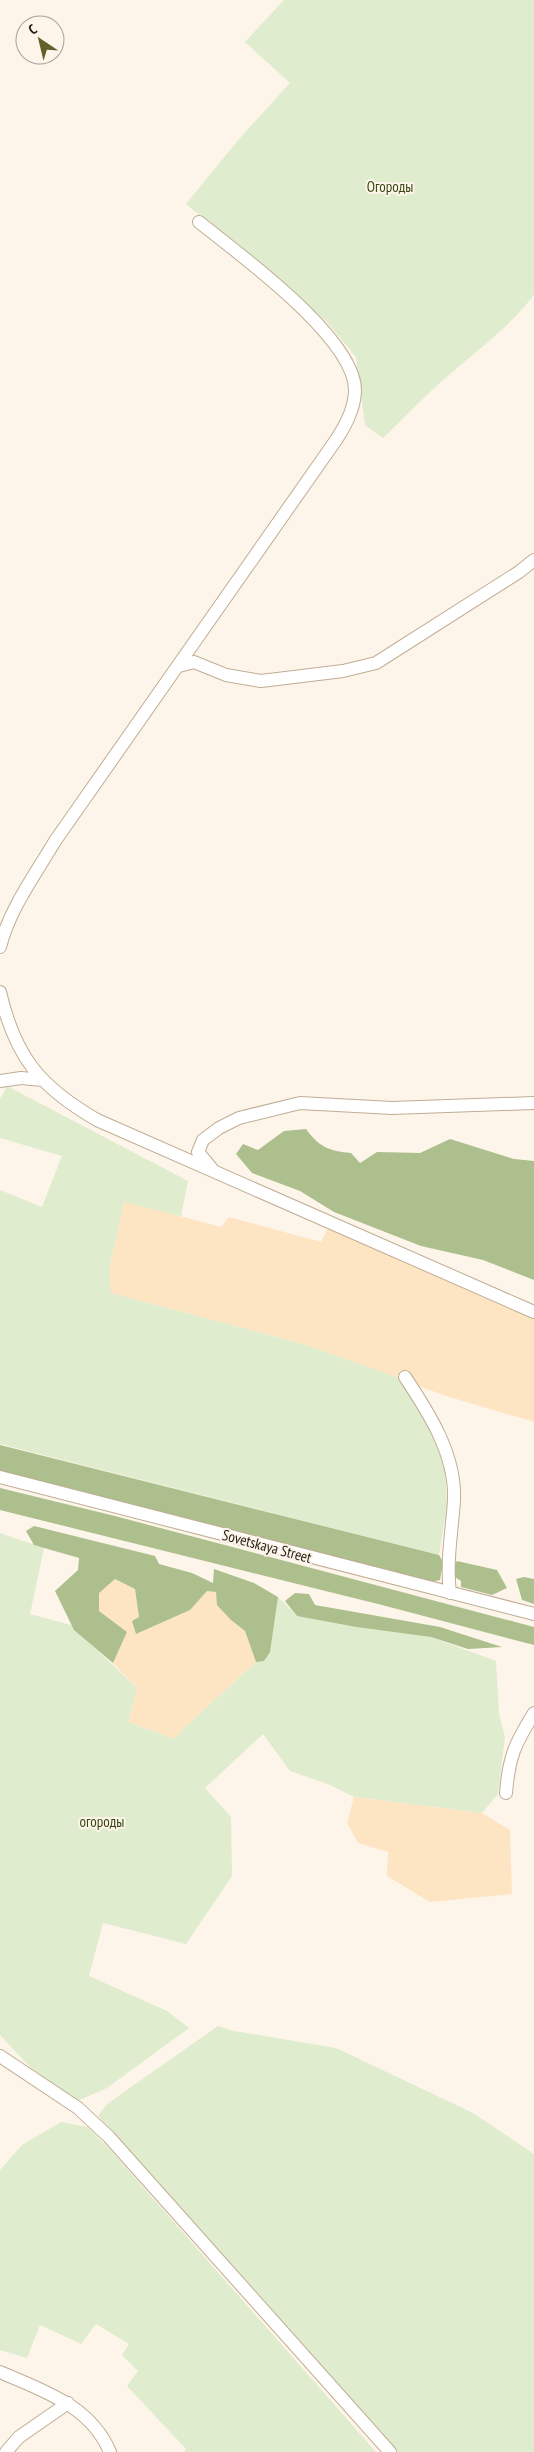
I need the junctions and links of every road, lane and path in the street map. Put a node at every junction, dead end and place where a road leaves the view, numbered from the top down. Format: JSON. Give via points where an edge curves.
{"nodes":[{"id":1,"x":199,"y":222,"type":"dead end"},
{"id":2,"x":534,"y":560,"type":"edge"},
{"id":3,"x":179,"y":666,"type":"junction"},
{"id":4,"x":0,"y":947,"type":"edge"},
{"id":5,"x":0,"y":992,"type":"edge"},
{"id":6,"x":43,"y":1080,"type":"junction"},
{"id":7,"x":0,"y":1081,"type":"edge"},
{"id":8,"x":534,"y":1103,"type":"edge"},
{"id":9,"x":214,"y":1172,"type":"junction"},
{"id":10,"x":534,"y":1312,"type":"edge"},
{"id":11,"x":405,"y":1377,"type":"dead end"},
{"id":12,"x":0,"y":1476,"type":"edge"},
{"id":13,"x":450,"y":1593,"type":"junction"},
{"id":14,"x":534,"y":1614,"type":"edge"},
{"id":15,"x":534,"y":1713,"type":"edge"},
{"id":16,"x":506,"y":1793,"type":"dead end"},
{"id":17,"x":0,"y":2056,"type":"edge"},
{"id":18,"x":0,"y":2372,"type":"edge"},
{"id":19,"x":68,"y":2403,"type":"junction"},
{"id":20,"x":6,"y":2452,"type":"edge"},
{"id":21,"x":110,"y":2452,"type":"edge"},
{"id":22,"x":390,"y":2452,"type":"edge"}],
"edges":[{"from":1,"to":3,"type":"street","via":[[291,298],[326,332],[349,368],[355,389],[350,412],[336,440]]},
{"from":2,"to":3,"type":"street","via":[[376,662],[343,671],[261,682],[226,675],[194,662]]},
{"from":3,"to":4,"type":"street","via":[[55,841],[5,927]]},
{"from":5,"to":6,"type":"street","via":[[6,1020],[17,1044]]},
{"from":6,"to":7,"type":"street","via":[[21,1078]]},
{"from":6,"to":9,"type":"street","via":[[67,1102],[98,1120]]},
{"from":8,"to":9,"type":"street","via":[[392,1108],[300,1103],[271,1108],[239,1118],[203,1140],[198,1152]]},
{"from":9,"to":10,"type":"street"},
{"from":11,"to":13,"type":"street","via":[[441,1438],[450,1463],[454,1499],[449,1544]]},
{"from":12,"to":13,"type":"street","name":"Sovetskaya Street"},
{"from":13,"to":14,"type":"street","name":"Sovetskaya Street"},
{"from":15,"to":16,"type":"street","via":[[518,1739],[508,1765]]},
{"from":17,"to":22,"type":"street","via":[[78,2108],[109,2137]]},
{"from":18,"to":19,"type":"street"},
{"from":19,"to":20,"type":"street","via":[[19,2437]]},
{"from":19,"to":21,"type":"street","via":[[86,2416]]}]}
